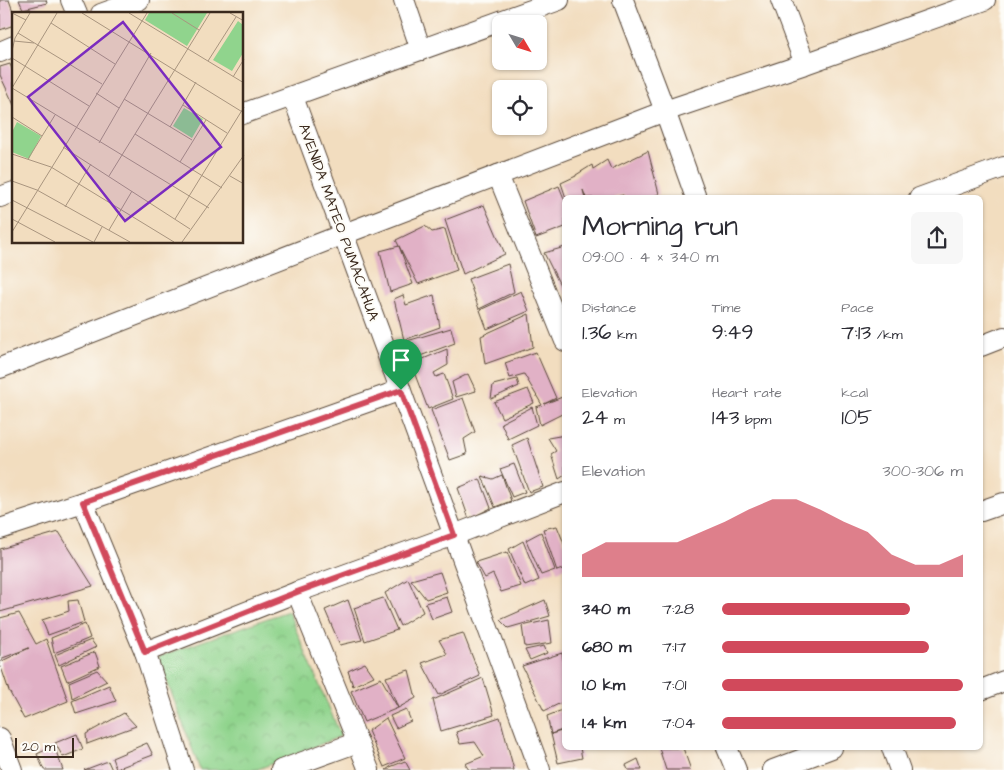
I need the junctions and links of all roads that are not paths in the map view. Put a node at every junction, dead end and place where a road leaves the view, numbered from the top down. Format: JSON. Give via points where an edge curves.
{"nodes":[{"id":1,"x":71,"y":0,"type":"edge"},
{"id":2,"x":138,"y":0,"type":"edge"},
{"id":3,"x":404,"y":0,"type":"edge"},
{"id":4,"x":559,"y":0,"type":"edge"},
{"id":5,"x":623,"y":0,"type":"edge"},
{"id":6,"x":781,"y":0,"type":"edge"},
{"id":7,"x":985,"y":0,"type":"edge"},
{"id":8,"x":76,"y":12,"type":"edge"},
{"id":9,"x":106,"y":12,"type":"edge"},
{"id":10,"x":12,"y":47,"type":"edge"},
{"id":11,"x":422,"y":50,"type":"junction"},
{"id":12,"x":0,"y":52,"type":"edge"},
{"id":13,"x":805,"y":64,"type":"junction"},
{"id":14,"x":293,"y":97,"type":"junction"},
{"id":15,"x":665,"y":111,"type":"junction"},
{"id":16,"x":244,"y":113,"type":"edge"},
{"id":17,"x":1004,"y":167,"type":"edge"},
{"id":18,"x":498,"y":175,"type":"junction"},
{"id":19,"x":12,"y":193,"type":"edge"},
{"id":20,"x":695,"y":195,"type":"edge"},
{"id":21,"x":928,"y":195,"type":"edge"},
{"id":22,"x":0,"y":197,"type":"edge"},
{"id":23,"x":344,"y":234,"type":"junction"},
{"id":24,"x":562,"y":334,"type":"edge"},
{"id":25,"x":1004,"y":337,"type":"edge"},
{"id":26,"x":983,"y":345,"type":"edge"},
{"id":27,"x":0,"y":368,"type":"edge"},
{"id":28,"x":401,"y":390,"type":"junction"},
{"id":29,"x":562,"y":493,"type":"edge"},
{"id":30,"x":83,"y":502,"type":"junction"},
{"id":31,"x":1004,"y":503,"type":"edge"},
{"id":32,"x":983,"y":510,"type":"edge"},
{"id":33,"x":0,"y":529,"type":"edge"},
{"id":34,"x":454,"y":535,"type":"junction"},
{"id":35,"x":297,"y":592,"type":"junction"},
{"id":36,"x":145,"y":652,"type":"junction"},
{"id":37,"x":1004,"y":681,"type":"edge"},
{"id":38,"x":983,"y":689,"type":"edge"},
{"id":39,"x":0,"y":738,"type":"edge"},
{"id":40,"x":358,"y":742,"type":"junction"},
{"id":41,"x":728,"y":750,"type":"edge"},
{"id":42,"x":827,"y":750,"type":"edge"},
{"id":43,"x":893,"y":750,"type":"edge"},
{"id":44,"x":12,"y":770,"type":"edge"},
{"id":45,"x":183,"y":770,"type":"edge"},
{"id":46,"x":281,"y":770,"type":"edge"},
{"id":47,"x":369,"y":770,"type":"edge"},
{"id":48,"x":540,"y":770,"type":"edge"},
{"id":49,"x":736,"y":770,"type":"edge"},
{"id":50,"x":773,"y":770,"type":"edge"},
{"id":51,"x":900,"y":770,"type":"edge"}],
"edges":[{"from":1,"to":8,"type":"street"},
{"from":2,"to":9,"type":"street"},
{"from":3,"to":11,"type":"street"},
{"from":4,"to":11,"type":"street"},
{"from":5,"to":15,"type":"street"},
{"from":6,"to":13,"type":"street"},
{"from":7,"to":13,"type":"street"},
{"from":10,"to":12,"type":"street"},
{"from":11,"to":14,"type":"street"},
{"from":13,"to":15,"type":"street"},
{"from":14,"to":16,"type":"street"},
{"from":14,"to":23,"type":"street","name":"AVENIDA MATEO PUMACAHUA"},
{"from":15,"to":18,"type":"street"},
{"from":15,"to":20,"type":"street"},
{"from":17,"to":21,"type":"street"},
{"from":18,"to":23,"type":"street"},
{"from":18,"to":24,"type":"street"},
{"from":19,"to":22,"type":"street"},
{"from":23,"to":27,"type":"street"},
{"from":23,"to":28,"type":"street","name":"AVENIDA MATEO PUMACAHUA"},
{"from":25,"to":26,"type":"street"},
{"from":28,"to":30,"type":"street"},
{"from":28,"to":34,"type":"street","name":"AVENIDA MATEO PUMACAHUA"},
{"from":29,"to":34,"type":"street"},
{"from":30,"to":33,"type":"street"},
{"from":30,"to":36,"type":"street"},
{"from":31,"to":32,"type":"street"},
{"from":34,"to":35,"type":"street"},
{"from":34,"to":48,"type":"street","name":"AVENIDA MATEO PUMACAHUA"},
{"from":35,"to":36,"type":"street"},
{"from":35,"to":40,"type":"street"},
{"from":36,"to":45,"type":"street"},
{"from":37,"to":38,"type":"street"},
{"from":39,"to":44,"type":"street"},
{"from":40,"to":46,"type":"street"},
{"from":40,"to":47,"type":"street"},
{"from":41,"to":49,"type":"street"},
{"from":42,"to":50,"type":"street"},
{"from":43,"to":51,"type":"street"}]}
